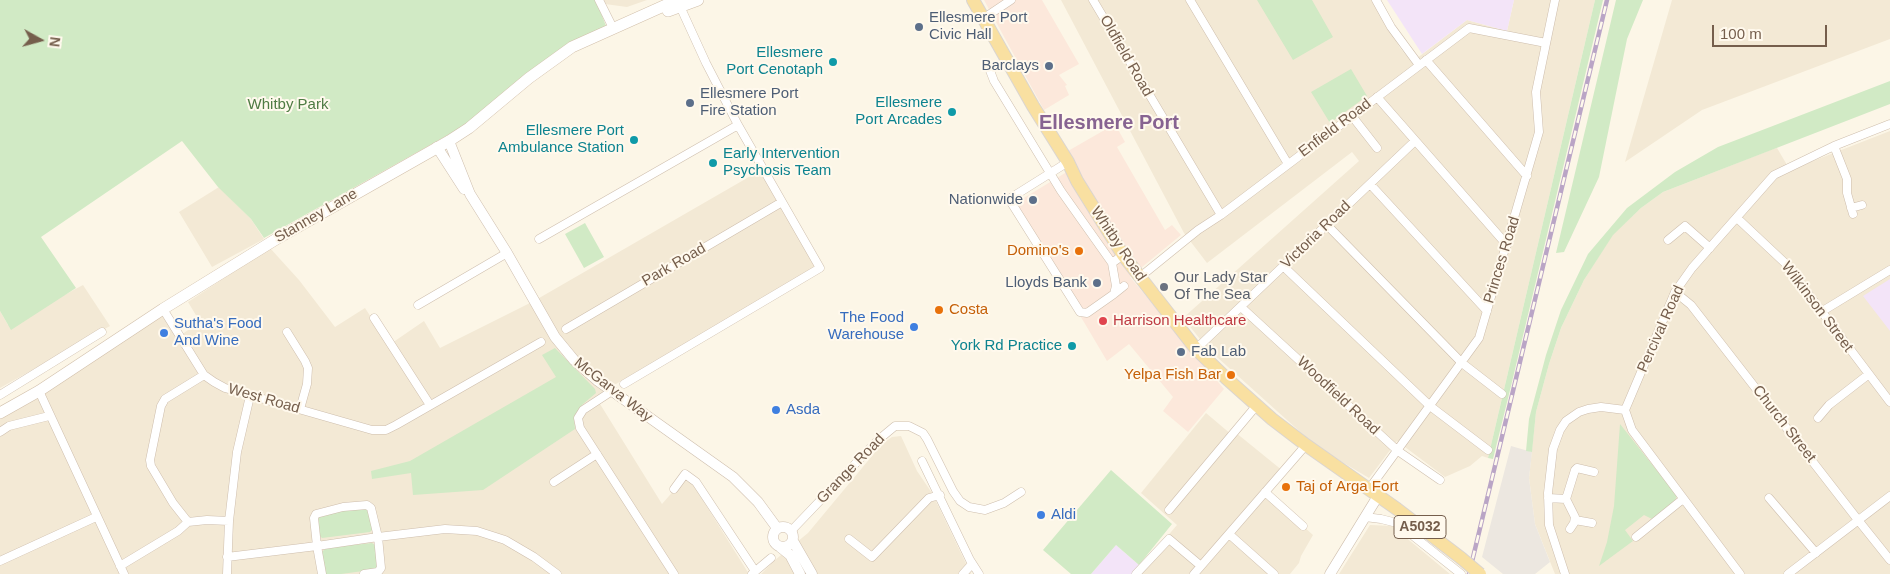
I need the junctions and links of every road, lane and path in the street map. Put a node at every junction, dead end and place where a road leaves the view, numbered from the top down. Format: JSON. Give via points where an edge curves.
{"nodes":[{"id":1,"x":599,"y":0,"type":"edge"},
{"id":2,"x":698,"y":0,"type":"edge"},
{"id":3,"x":973,"y":0,"type":"edge"},
{"id":4,"x":1011,"y":0,"type":"edge"},
{"id":5,"x":1093,"y":0,"type":"edge"},
{"id":6,"x":1190,"y":0,"type":"edge"},
{"id":7,"x":1376,"y":0,"type":"edge"},
{"id":8,"x":1555,"y":0,"type":"edge"},
{"id":9,"x":678,"y":2,"type":"edge"},
{"id":10,"x":984,"y":18,"type":"junction"},
{"id":11,"x":613,"y":28,"type":"junction"},
{"id":12,"x":1546,"y":43,"type":"junction"},
{"id":13,"x":1423,"y":63,"type":"junction"},
{"id":14,"x":990,"y":68,"type":"dead end"},
{"id":15,"x":1377,"y":97,"type":"junction"},
{"id":16,"x":1352,"y":116,"type":"junction"},
{"id":17,"x":1890,"y":124,"type":"edge"},
{"id":18,"x":738,"y":125,"type":"junction"},
{"id":19,"x":449,"y":141,"type":"junction"},
{"id":20,"x":1415,"y":142,"type":"junction"},
{"id":21,"x":1834,"y":146,"type":"junction"},
{"id":22,"x":437,"y":148,"type":"junction"},
{"id":23,"x":1377,"y":148,"type":"dead end"},
{"id":24,"x":1068,"y":162,"type":"junction"},
{"id":25,"x":1288,"y":164,"type":"junction"},
{"id":26,"x":1051,"y":172,"type":"junction"},
{"id":27,"x":1527,"y":176,"type":"junction"},
{"id":28,"x":1370,"y":184,"type":"junction"},
{"id":29,"x":470,"y":194,"type":"junction"},
{"id":30,"x":782,"y":202,"type":"junction"},
{"id":31,"x":1862,"y":205,"type":"dead end"},
{"id":32,"x":1221,"y":215,"type":"junction"},
{"id":33,"x":1737,"y":218,"type":"junction"},
{"id":34,"x":1327,"y":225,"type":"junction"},
{"id":35,"x":539,"y":238,"type":"dead end"},
{"id":36,"x":1668,"y":240,"type":"dead end"},
{"id":37,"x":1507,"y":245,"type":"junction"},
{"id":38,"x":1710,"y":248,"type":"junction"},
{"id":39,"x":507,"y":253,"type":"junction"},
{"id":40,"x":1123,"y":255,"type":"junction"},
{"id":41,"x":1112,"y":264,"type":"junction"},
{"id":42,"x":1284,"y":266,"type":"junction"},
{"id":43,"x":1890,"y":270,"type":"edge"},
{"id":44,"x":1140,"y":277,"type":"junction"},
{"id":45,"x":1124,"y":286,"type":"dead end"},
{"id":46,"x":1675,"y":292,"type":"junction"},
{"id":47,"x":1114,"y":294,"type":"junction"},
{"id":48,"x":418,"y":305,"type":"dead end"},
{"id":49,"x":1241,"y":307,"type":"junction"},
{"id":50,"x":163,"y":309,"type":"junction"},
{"id":51,"x":1487,"y":311,"type":"junction"},
{"id":52,"x":1821,"y":312,"type":"junction"},
{"id":53,"x":374,"y":318,"type":"dead end"},
{"id":54,"x":566,"y":329,"type":"dead end"},
{"id":55,"x":102,"y":332,"type":"dead end"},
{"id":56,"x":287,"y":332,"type":"dead end"},
{"id":57,"x":541,"y":342,"type":"dead end"},
{"id":58,"x":1196,"y":349,"type":"junction"},
{"id":59,"x":1462,"y":363,"type":"junction"},
{"id":60,"x":1869,"y":374,"type":"junction"},
{"id":61,"x":204,"y":375,"type":"junction"},
{"id":62,"x":624,"y":384,"type":"dead end"},
{"id":63,"x":39,"y":391,"type":"junction"},
{"id":64,"x":612,"y":391,"type":"junction"},
{"id":65,"x":1502,"y":394,"type":"dead end"},
{"id":66,"x":0,"y":395,"type":"edge"},
{"id":67,"x":250,"y":396,"type":"junction"},
{"id":68,"x":1890,"y":402,"type":"edge"},
{"id":69,"x":430,"y":405,"type":"junction"},
{"id":70,"x":1257,"y":405,"type":"junction"},
{"id":71,"x":1430,"y":406,"type":"junction"},
{"id":72,"x":300,"y":409,"type":"junction"},
{"id":73,"x":1625,"y":410,"type":"junction"},
{"id":74,"x":0,"y":413,"type":"edge"},
{"id":75,"x":49,"y":416,"type":"junction"},
{"id":76,"x":1818,"y":418,"type":"dead end"},
{"id":77,"x":0,"y":432,"type":"edge"},
{"id":78,"x":1306,"y":445,"type":"junction"},
{"id":79,"x":1488,"y":450,"type":"dead end"},
{"id":80,"x":1398,"y":451,"type":"junction"},
{"id":81,"x":597,"y":454,"type":"junction"},
{"id":82,"x":922,"y":461,"type":"dead end"},
{"id":83,"x":1594,"y":472,"type":"dead end"},
{"id":84,"x":1440,"y":480,"type":"dead end"},
{"id":85,"x":554,"y":482,"type":"dead end"},
{"id":86,"x":674,"y":489,"type":"dead end"},
{"id":87,"x":1021,"y":492,"type":"dead end"},
{"id":88,"x":1265,"y":492,"type":"junction"},
{"id":89,"x":1373,"y":492,"type":"junction"},
{"id":90,"x":940,"y":496,"type":"junction"},
{"id":91,"x":1890,"y":496,"type":"edge"},
{"id":92,"x":1548,"y":498,"type":"junction"},
{"id":93,"x":1769,"y":498,"type":"dead end"},
{"id":94,"x":1566,"y":499,"type":"junction"},
{"id":95,"x":1684,"y":499,"type":"junction"},
{"id":96,"x":1169,"y":510,"type":"dead end"},
{"id":97,"x":96,"y":517,"type":"junction"},
{"id":98,"x":1365,"y":517,"type":"junction"},
{"id":99,"x":1575,"y":520,"type":"junction"},
{"id":100,"x":1858,"y":520,"type":"junction"},
{"id":101,"x":229,"y":521,"type":"junction"},
{"id":102,"x":188,"y":522,"type":"junction"},
{"id":103,"x":1592,"y":523,"type":"dead end"},
{"id":104,"x":1303,"y":526,"type":"dead end"},
{"id":105,"x":777,"y":528,"type":"junction"},
{"id":106,"x":1570,"y":529,"type":"dead end"},
{"id":107,"x":1229,"y":534,"type":"junction"},
{"id":108,"x":792,"y":536,"type":"junction"},
{"id":109,"x":378,"y":537,"type":"junction"},
{"id":110,"x":849,"y":538,"type":"dead end"},
{"id":111,"x":1636,"y":538,"type":"dead end"},
{"id":112,"x":317,"y":546,"type":"junction"},
{"id":113,"x":780,"y":547,"type":"junction"},
{"id":114,"x":1816,"y":553,"type":"junction"},
{"id":115,"x":227,"y":557,"type":"junction"},
{"id":116,"x":771,"y":558,"type":"dead end"},
{"id":117,"x":1890,"y":560,"type":"edge"},
{"id":118,"x":0,"y":561,"type":"edge"},
{"id":119,"x":972,"y":564,"type":"junction"},
{"id":120,"x":1201,"y":566,"type":"junction"},
{"id":121,"x":122,"y":570,"type":"edge"},
{"id":122,"x":753,"y":572,"type":"edge"},
{"id":123,"x":227,"y":574,"type":"edge"},
{"id":124,"x":322,"y":574,"type":"edge"},
{"id":125,"x":364,"y":574,"type":"edge"},
{"id":126,"x":557,"y":574,"type":"edge"},
{"id":127,"x":674,"y":574,"type":"edge"},
{"id":128,"x":800,"y":574,"type":"edge"},
{"id":129,"x":812,"y":574,"type":"edge"},
{"id":130,"x":963,"y":574,"type":"edge"},
{"id":131,"x":979,"y":574,"type":"edge"},
{"id":132,"x":1136,"y":574,"type":"edge"},
{"id":133,"x":1194,"y":574,"type":"edge"},
{"id":134,"x":1274,"y":574,"type":"edge"},
{"id":135,"x":1330,"y":574,"type":"edge"},
{"id":136,"x":1461,"y":574,"type":"edge"},
{"id":137,"x":1480,"y":574,"type":"edge"},
{"id":138,"x":1565,"y":574,"type":"edge"},
{"id":139,"x":1740,"y":574,"type":"edge"},
{"id":140,"x":1788,"y":574,"type":"edge"}],
"edges":[{"from":1,"to":11,"type":"street"},
{"from":2,"to":9,"type":"main road","name":"Stanney Lane"},
{"from":3,"to":10,"type":"main road","name":"Whitby Road","number":"A5032"},
{"from":4,"to":10,"type":"street"},
{"from":5,"to":32,"type":"street","name":"Oldfield Road"},
{"from":6,"to":25,"type":"street"},
{"from":7,"to":13,"type":"street","via":[[1391,27]]},
{"from":8,"to":12,"type":"street","name":"Princes Road"},
{"from":9,"to":11,"type":"main road","name":"Stanney Lane"},
{"from":9,"to":18,"type":"street"},
{"from":10,"to":24,"type":"main road","name":"Whitby Road","number":"A5032"},
{"from":11,"to":19,"type":"main road","name":"Stanney Lane","via":[[551,61]]},
{"from":12,"to":13,"type":"street","name":"Enfield Road","via":[[1469,28]]},
{"from":12,"to":27,"type":"street","name":"Princes Road","via":[[1536,92],[1539,132]]},
{"from":13,"to":15,"type":"street","name":"Enfield Road"},
{"from":13,"to":27,"type":"street"},
{"from":14,"to":26,"type":"street","via":[[994,81]]},
{"from":15,"to":16,"type":"street","name":"Enfield Road"},
{"from":15,"to":20,"type":"street"},
{"from":16,"to":23,"type":"street"},
{"from":16,"to":25,"type":"street","name":"Enfield Road"},
{"from":17,"to":21,"type":"street","name":"Percival Road"},
{"from":18,"to":30,"type":"street"},
{"from":18,"to":35,"type":"street"},
{"from":19,"to":22,"type":"main road","name":"Stanney Lane"},
{"from":19,"to":29,"type":"street","name":"McGarva Way"},
{"from":20,"to":28,"type":"street","name":"Victoria Road"},
{"from":20,"to":37,"type":"street"},
{"from":21,"to":31,"type":"street","via":[[1846,179],[1852,211]]},
{"from":21,"to":33,"type":"street","name":"Percival Road","via":[[1774,175]]},
{"from":22,"to":29,"type":"street","name":"McGarva Way"},
{"from":22,"to":50,"type":"main road","name":"Stanney Lane","via":[[278,238]]},
{"from":24,"to":26,"type":"street"},
{"from":24,"to":40,"type":"main road","name":"Whitby Road","number":"A5032"},
{"from":25,"to":32,"type":"street","name":"Enfield Road"},
{"from":26,"to":41,"type":"street"},
{"from":26,"to":47,"type":"street","via":[[1009,199],[1080,312],[1087,313]]},
{"from":27,"to":37,"type":"street","name":"Princes Road"},
{"from":28,"to":34,"type":"street","name":"Victoria Road"},
{"from":28,"to":51,"type":"street"},
{"from":29,"to":39,"type":"street","name":"McGarva Way"},
{"from":30,"to":54,"type":"street","name":"Park Road"},
{"from":30,"to":62,"type":"street","via":[[820,268]]},
{"from":32,"to":44,"type":"street","name":"Enfield Road"},
{"from":33,"to":38,"type":"street","name":"Percival Road"},
{"from":33,"to":52,"type":"street","name":"Wilkinson Street","via":[[1785,263]]},
{"from":34,"to":42,"type":"street","name":"Victoria Road"},
{"from":34,"to":59,"type":"street"},
{"from":36,"to":38,"type":"street","via":[[1686,226]]},
{"from":37,"to":51,"type":"street","name":"Princes Road"},
{"from":38,"to":46,"type":"street","name":"Percival Road"},
{"from":39,"to":48,"type":"street"},
{"from":39,"to":64,"type":"street","name":"McGarva Way","via":[[555,337],[574,360]]},
{"from":40,"to":41,"type":"street"},
{"from":40,"to":44,"type":"main road","name":"Whitby Road","number":"A5032"},
{"from":41,"to":47,"type":"street","via":[[1116,286]]},
{"from":42,"to":49,"type":"street","name":"Victoria Road"},
{"from":42,"to":71,"type":"street"},
{"from":43,"to":52,"type":"street"},
{"from":44,"to":58,"type":"main road","name":"Whitby Road","number":"A5032"},
{"from":45,"to":47,"type":"street"},
{"from":46,"to":73,"type":"street","name":"Percival Road"},
{"from":46,"to":100,"type":"street","name":"Church Street","via":[[1691,305]]},
{"from":49,"to":58,"type":"street","name":"Victoria Road"},
{"from":49,"to":80,"type":"street","name":"Woodfield Road"},
{"from":50,"to":61,"type":"street","name":"West Road"},
{"from":50,"to":63,"type":"main road","name":"Stanney Lane"},
{"from":51,"to":59,"type":"street","name":"Princes Road","via":[[1479,338]]},
{"from":52,"to":60,"type":"street","name":"Wilkinson Street"},
{"from":53,"to":69,"type":"street"},
{"from":55,"to":66,"type":"street"},
{"from":56,"to":72,"type":"street","via":[[308,368]]},
{"from":57,"to":69,"type":"street"},
{"from":58,"to":70,"type":"main road","name":"Whitby Road","number":"A5032"},
{"from":59,"to":65,"type":"street"},
{"from":59,"to":71,"type":"street","name":"Princes Road"},
{"from":60,"to":68,"type":"street","name":"Wilkinson Street"},
{"from":60,"to":76,"type":"street"},
{"from":61,"to":67,"type":"street","name":"West Road","via":[[225,388]]},
{"from":61,"to":102,"type":"street","via":[[165,400],[161,406],[150,460],[169,496]]},
{"from":63,"to":74,"type":"main road","name":"Stanney Lane"},
{"from":63,"to":75,"type":"street"},
{"from":64,"to":81,"type":"street","via":[[583,410],[578,418],[580,428]]},
{"from":64,"to":105,"type":"street","name":"McGarva Way","via":[[732,478],[758,502]]},
{"from":67,"to":72,"type":"street","name":"West Road"},
{"from":67,"to":101,"type":"street","via":[[237,452]]},
{"from":69,"to":72,"type":"street","name":"West Road","via":[[386,430],[372,430]]},
{"from":70,"to":78,"type":"main road","name":"Whitby Road","number":"A5032"},
{"from":70,"to":96,"type":"street"},
{"from":71,"to":79,"type":"street"},
{"from":71,"to":80,"type":"street","name":"Princes Road"},
{"from":73,"to":92,"type":"street","via":[[1588,409],[1566,421],[1552,449]]},
{"from":73,"to":95,"type":"street","via":[[1632,430]]},
{"from":75,"to":77,"type":"street","via":[[9,426]]},
{"from":75,"to":97,"type":"street"},
{"from":78,"to":88,"type":"street"},
{"from":78,"to":89,"type":"main road","name":"Whitby Road","number":"A5032"},
{"from":80,"to":84,"type":"street","name":"Woodfield Road"},
{"from":80,"to":89,"type":"street","name":"Princes Road"},
{"from":81,"to":85,"type":"street"},
{"from":81,"to":127,"type":"street"},
{"from":82,"to":90,"type":"street"},
{"from":83,"to":94,"type":"street","via":[[1577,468]]},
{"from":86,"to":122,"type":"street","via":[[685,474],[696,482]]},
{"from":87,"to":108,"type":"street","name":"Grange Road","via":[[985,510],[969,507],[952,491],[923,433],[909,426],[895,426],[877,441]]},
{"from":88,"to":104,"type":"street"},
{"from":88,"to":107,"type":"street"},
{"from":89,"to":98,"type":"street"},
{"from":89,"to":137,"type":"main road","name":"Whitby Road","number":"A5032","bridge":true},
{"from":90,"to":110,"type":"street","via":[[929,498],[872,557]]},
{"from":90,"to":119,"type":"street"},
{"from":91,"to":100,"type":"street"},
{"from":92,"to":94,"type":"street"},
{"from":92,"to":138,"type":"street","via":[[1549,525]]},
{"from":93,"to":114,"type":"street"},
{"from":94,"to":99,"type":"street"},
{"from":95,"to":111,"type":"street"},
{"from":95,"to":139,"type":"street"},
{"from":97,"to":118,"type":"street"},
{"from":97,"to":121,"type":"street"},
{"from":98,"to":135,"type":"street"},
{"from":98,"to":136,"type":"street","via":[[1397,523]]},
{"from":99,"to":103,"type":"street"},
{"from":99,"to":106,"type":"street"},
{"from":100,"to":114,"type":"street"},
{"from":100,"to":117,"type":"street","name":"Church Street"},
{"from":101,"to":102,"type":"street"},
{"from":101,"to":115,"type":"street"},
{"from":102,"to":121,"type":"street"},
{"from":105,"to":108,"type":"street","via":[[784,526]]},
{"from":105,"to":113,"type":"street","via":[[772,539]]},
{"from":107,"to":120,"type":"street"},
{"from":107,"to":134,"type":"street"},
{"from":108,"to":113,"type":"street","via":[[786,547]]},
{"from":108,"to":129,"type":"street"},
{"from":109,"to":112,"type":"street"},
{"from":109,"to":112,"type":"street","via":[[371,508],[343,508],[316,514]]},
{"from":109,"to":125,"type":"street","via":[[381,568],[378,572]]},
{"from":109,"to":126,"type":"street","via":[[445,529],[477,531],[505,540]]},
{"from":112,"to":115,"type":"street"},
{"from":112,"to":124,"type":"street"},
{"from":113,"to":128,"type":"street","via":[[790,555]]},
{"from":114,"to":140,"type":"street"},
{"from":115,"to":123,"type":"street"},
{"from":116,"to":122,"type":"street"},
{"from":119,"to":130,"type":"street"},
{"from":119,"to":131,"type":"street"},
{"from":120,"to":132,"type":"street","via":[[1169,539]]},
{"from":120,"to":133,"type":"street"}]}
